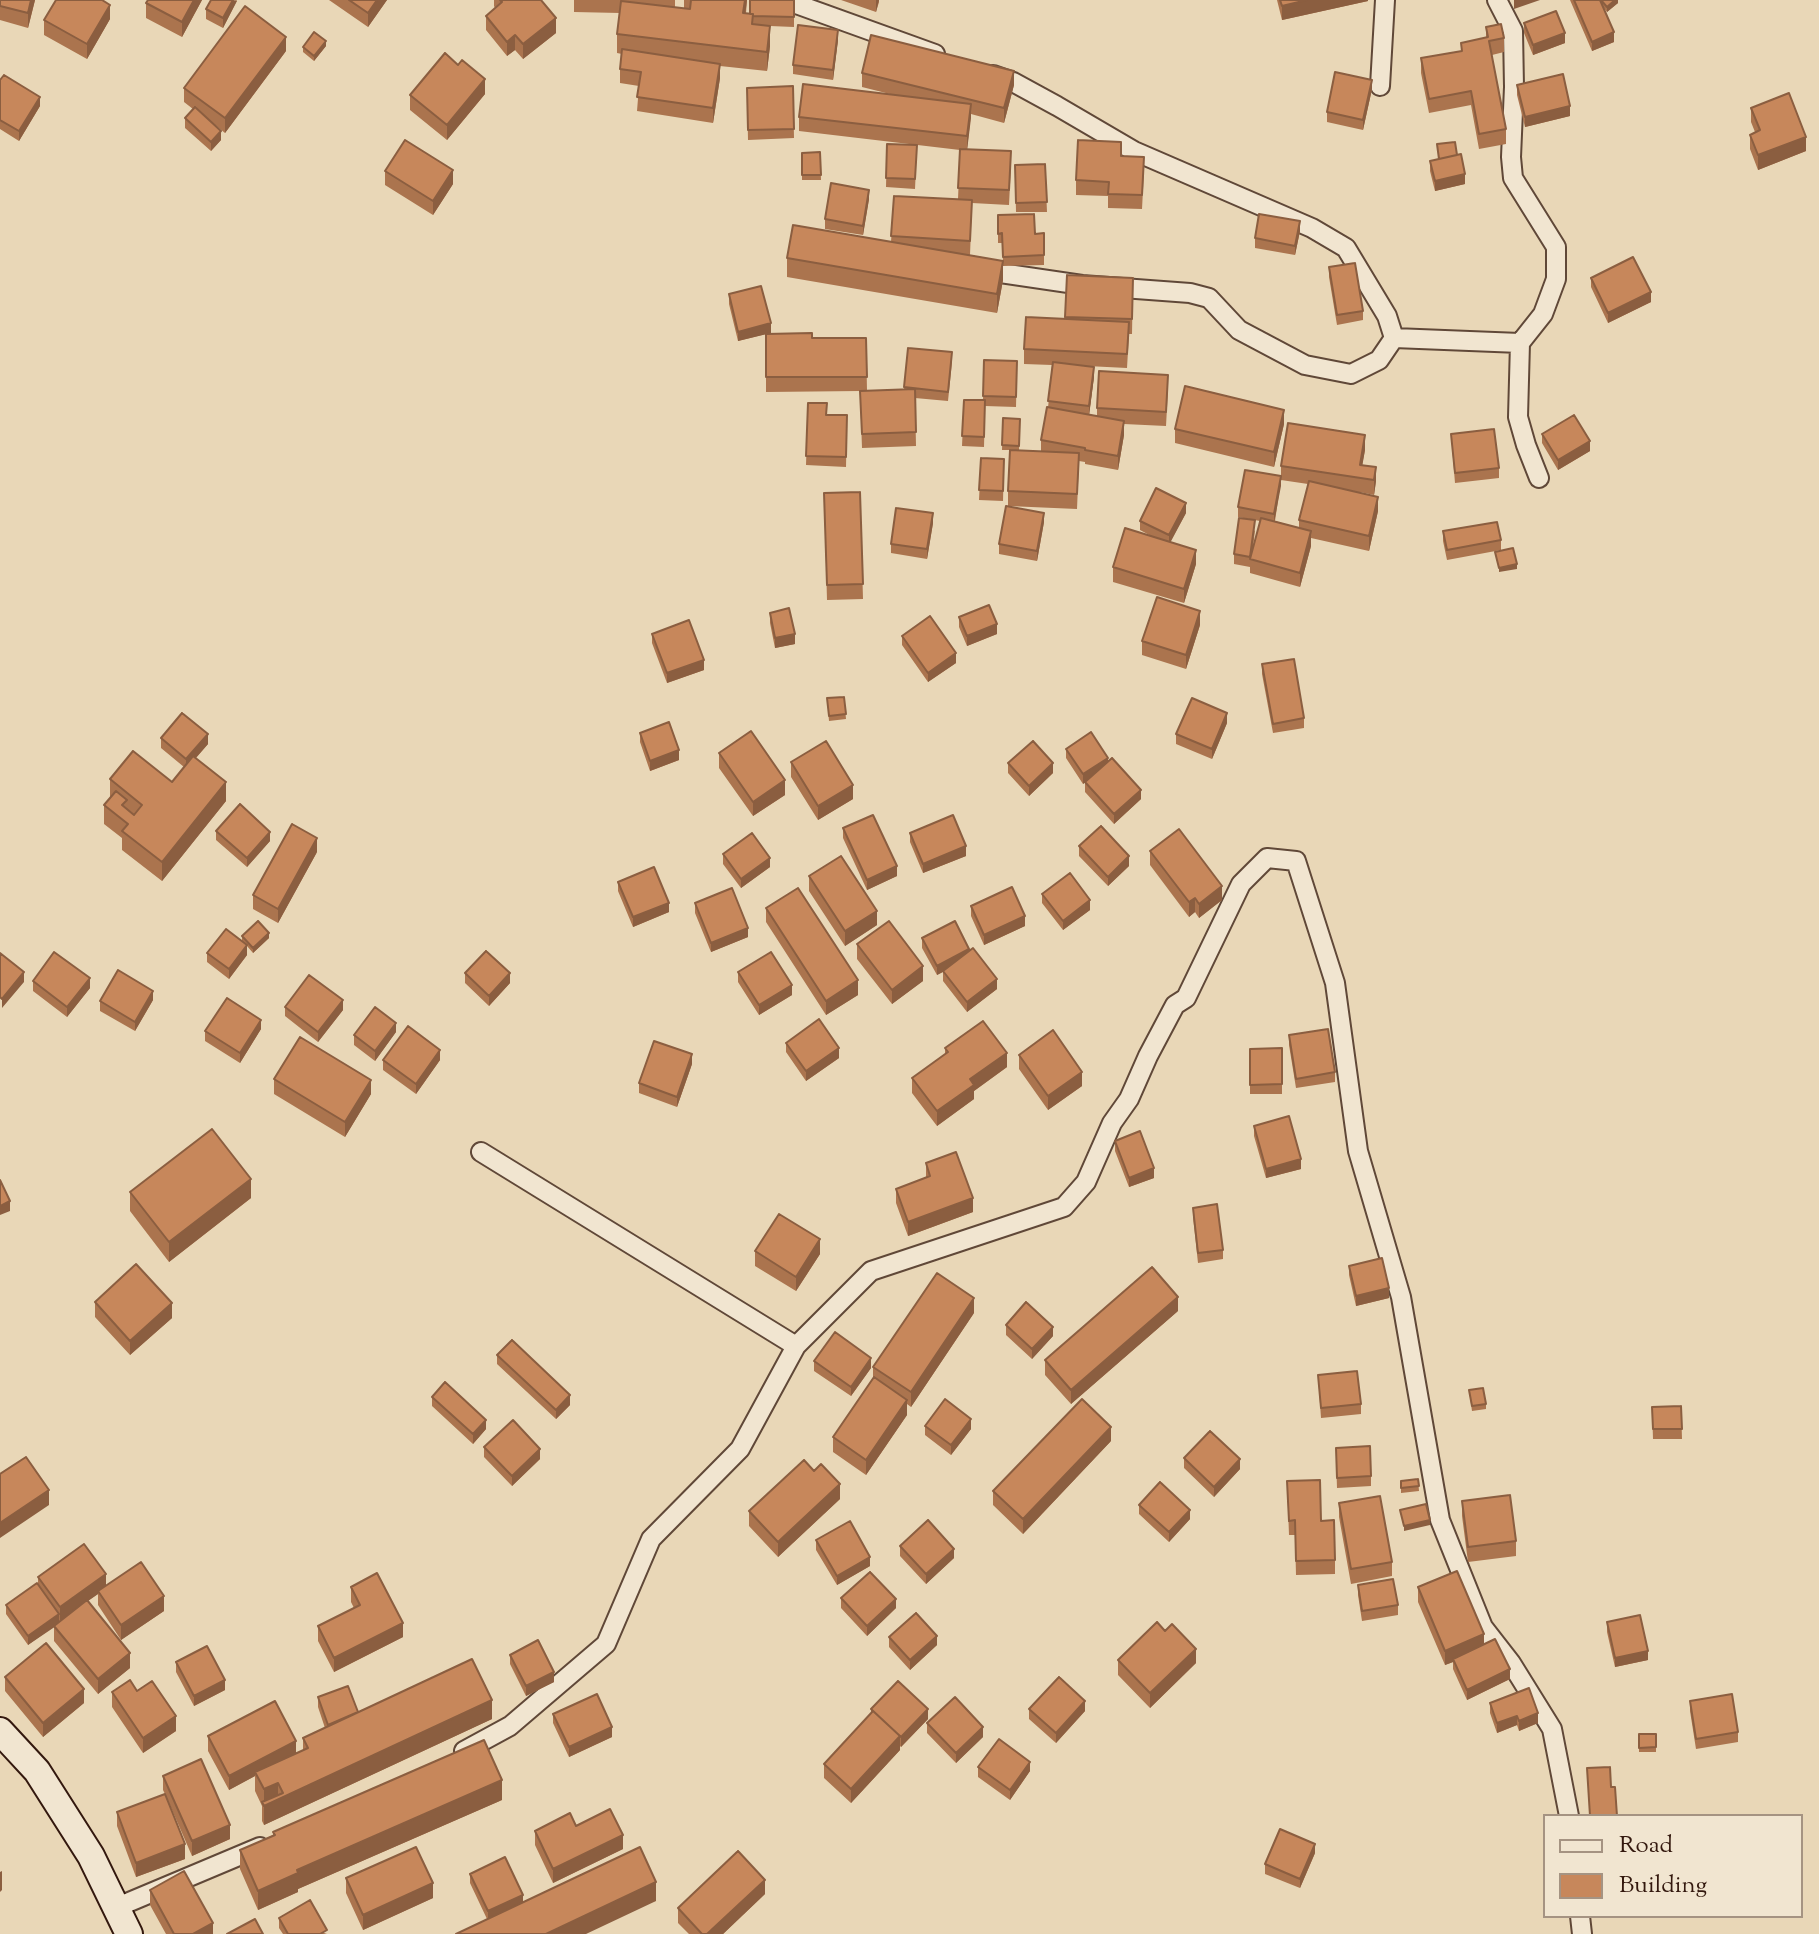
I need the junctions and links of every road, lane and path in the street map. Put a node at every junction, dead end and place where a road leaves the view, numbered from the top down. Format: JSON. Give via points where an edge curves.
{"nodes":[{"id":1,"x":785,"y":0,"type":"edge"},
{"id":2,"x":1385,"y":0,"type":"edge"},
{"id":3,"x":1497,"y":0,"type":"edge"},
{"id":4,"x":1380,"y":86,"type":"dead end"},
{"id":5,"x":957,"y":267,"type":"edge"},
{"id":6,"x":1394,"y":338,"type":"junction"},
{"id":7,"x":1520,"y":343,"type":"junction"},
{"id":8,"x":1539,"y":478,"type":"dead end"},
{"id":9,"x":481,"y":1152,"type":"dead end"},
{"id":10,"x":796,"y":1346,"type":"junction"},
{"id":11,"x":0,"y":1731,"type":"edge"},
{"id":12,"x":445,"y":1762,"type":"edge"},
{"id":13,"x":1569,"y":1814,"type":"edge"},
{"id":14,"x":277,"y":1840,"type":"edge"},
{"id":15,"x":115,"y":1908,"type":"junction"},
{"id":16,"x":129,"y":1934,"type":"edge"}],
"edges":[{"from":1,"to":6,"type":"street","via":[[1013,82],[1134,151],[1312,228],[1346,248],[1387,316]]},
{"from":2,"to":4,"type":"street"},
{"from":3,"to":7,"type":"street","via":[[1513,31],[1513,178],[1556,247],[1556,279],[1543,314]]},
{"from":5,"to":6,"type":"street","via":[[1209,298],[1239,330],[1305,365],[1351,374],[1379,360]]},
{"from":6,"to":7,"type":"street"},
{"from":7,"to":8,"type":"street","via":[[1518,417]]},
{"from":9,"to":10,"type":"street"},
{"from":10,"to":12,"type":"street","via":[[740,1449],[651,1539],[606,1644],[510,1726]]},
{"from":10,"to":13,"type":"street","via":[[871,1271],[1064,1207],[1086,1182],[1112,1123],[1175,1005],[1186,998],[1241,884],[1267,858],[1296,861],[1335,983],[1358,1151],[1401,1297],[1440,1520],[1483,1627],[1552,1729]]},
{"from":11,"to":15,"type":"street","via":[[37,1771],[91,1856]]},
{"from":14,"to":15,"type":"street"},
{"from":15,"to":16,"type":"street"}]}
